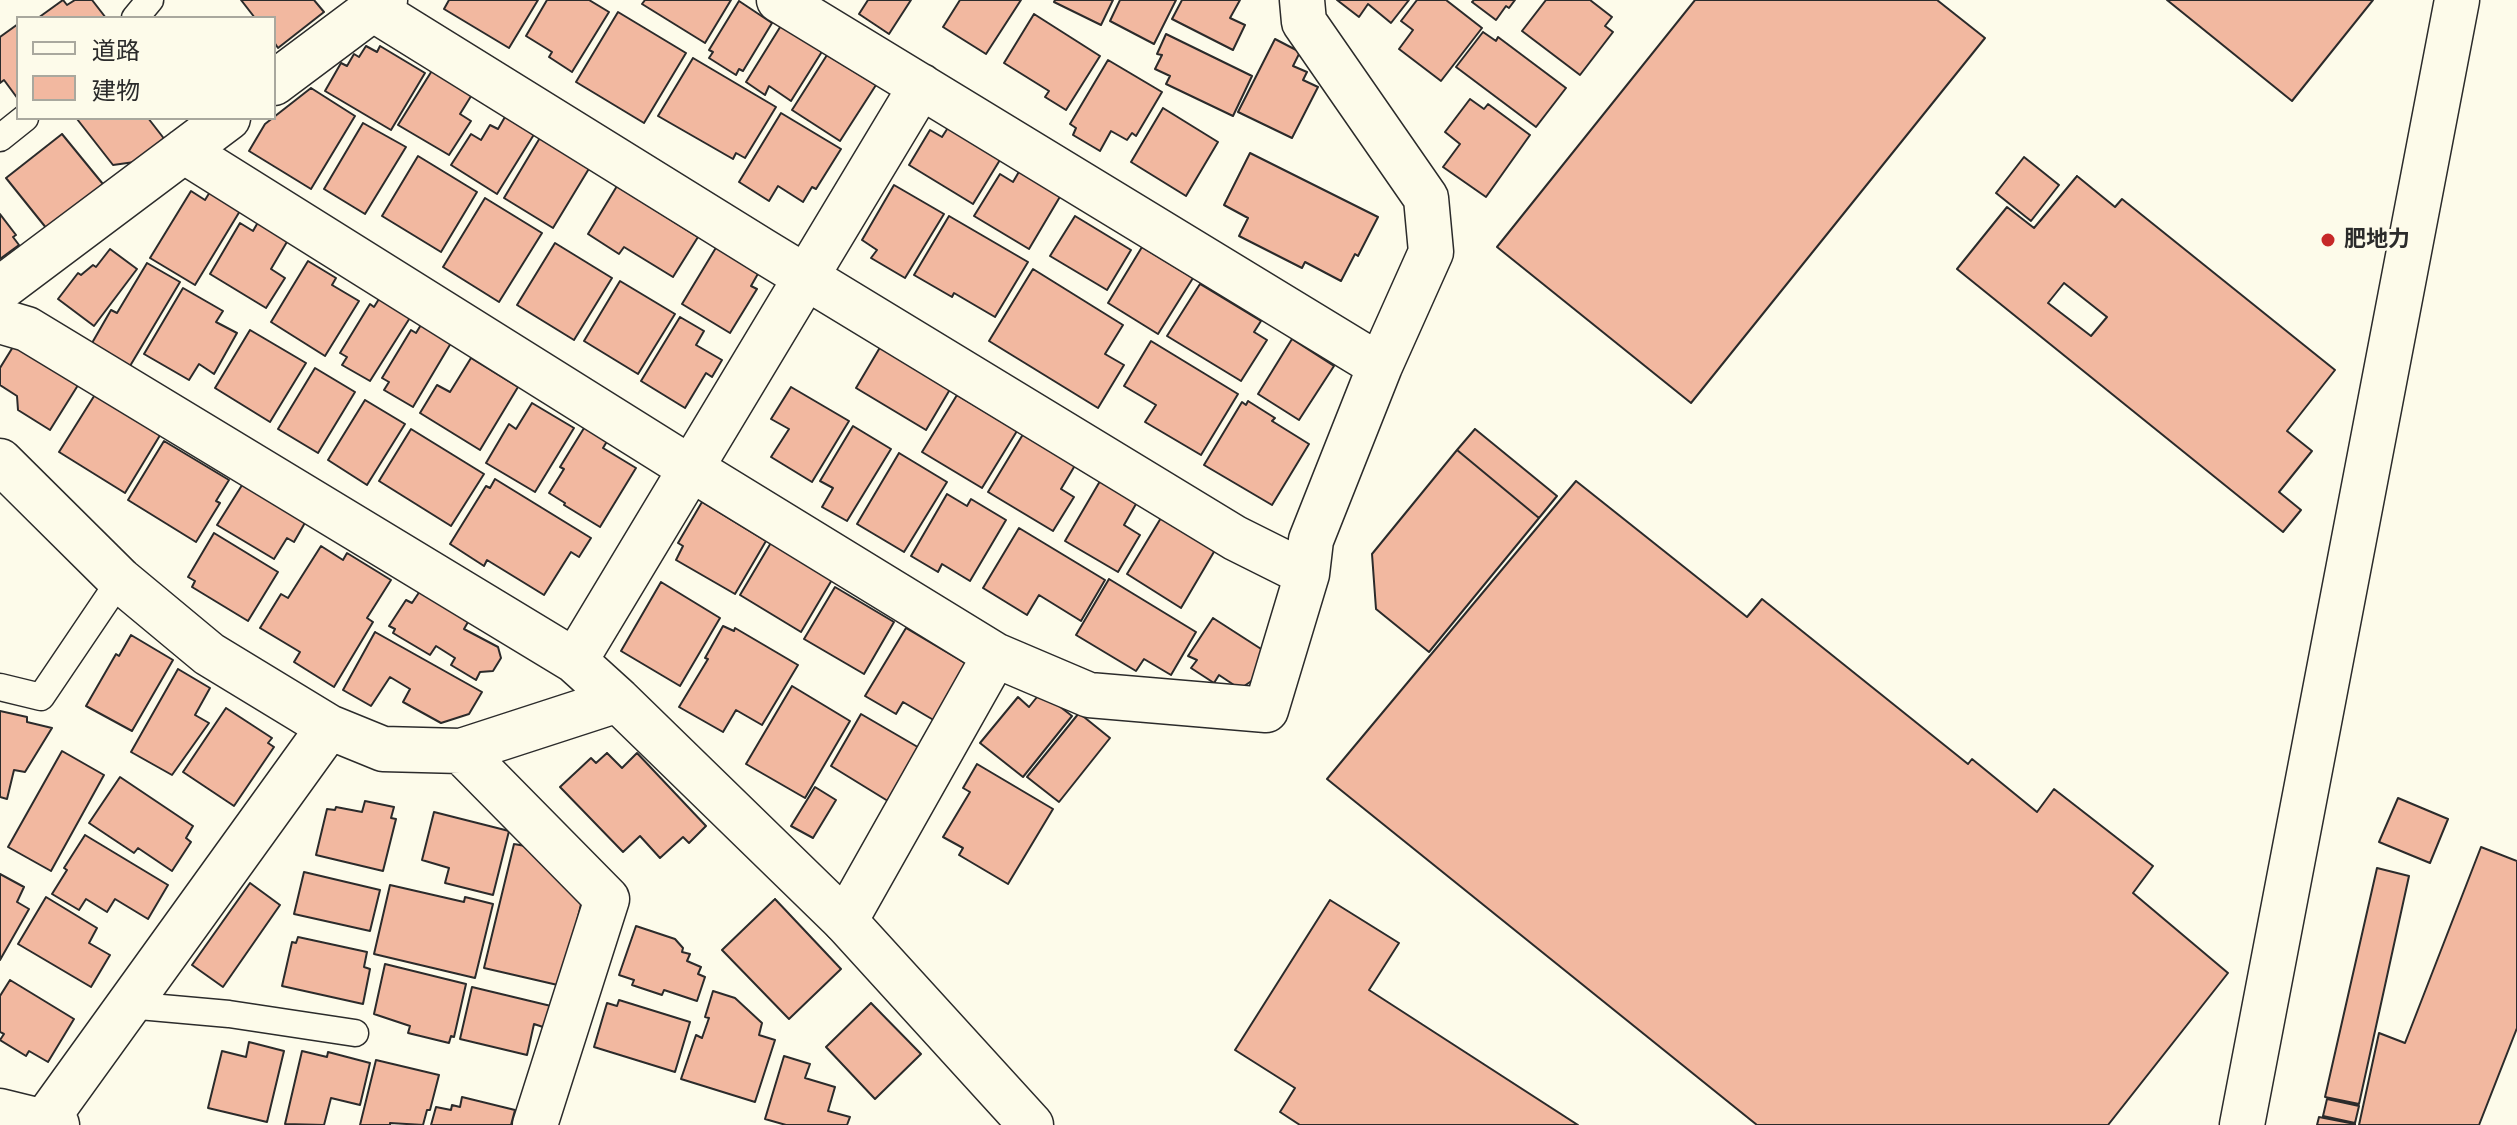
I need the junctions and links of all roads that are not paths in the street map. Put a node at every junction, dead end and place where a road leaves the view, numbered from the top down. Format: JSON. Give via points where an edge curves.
{"nodes":[{"id":1,"x":150,"y":0,"type":"edge"},
{"id":2,"x":779,"y":0,"type":"edge"},
{"id":3,"x":1302,"y":0,"type":"edge"},
{"id":4,"x":2457,"y":0,"type":"edge"},
{"id":5,"x":379,"y":5,"type":"edge"},
{"id":6,"x":137,"y":16,"type":"edge"},
{"id":7,"x":276,"y":82,"type":"edge"},
{"id":8,"x":921,"y":86,"type":"junction"},
{"id":9,"x":22,"y":120,"type":"edge"},
{"id":10,"x":225,"y":120,"type":"edge"},
{"id":11,"x":0,"y":138,"type":"edge"},
{"id":12,"x":184,"y":151,"type":"junction"},
{"id":13,"x":805,"y":277,"type":"junction"},
{"id":14,"x":0,"y":289,"type":"edge"},
{"id":15,"x":0,"y":321,"type":"edge"},
{"id":16,"x":1380,"y":366,"type":"junction"},
{"id":17,"x":0,"y":461,"type":"edge"},
{"id":18,"x":690,"y":468,"type":"junction"},
{"id":19,"x":1307,"y":574,"type":"junction"},
{"id":20,"x":120,"y":580,"type":"junction"},
{"id":21,"x":995,"y":655,"type":"junction"},
{"id":22,"x":575,"y":661,"type":"junction"},
{"id":23,"x":0,"y":687,"type":"edge"},
{"id":24,"x":618,"y":700,"type":"junction"},
{"id":25,"x":329,"y":727,"type":"junction"},
{"id":26,"x":461,"y":751,"type":"junction"},
{"id":27,"x":845,"y":921,"type":"junction"},
{"id":28,"x":128,"y":1005,"type":"junction"},
{"id":29,"x":355,"y":1033,"type":"dead end"},
{"id":30,"x":0,"y":1111,"type":"edge"},
{"id":31,"x":48,"y":1124,"type":"edge"},
{"id":32,"x":535,"y":1125,"type":"edge"},
{"id":33,"x":1031,"y":1125,"type":"edge"},
{"id":34,"x":2242,"y":1125,"type":"edge"}],
"edges":[{"from":1,"to":6,"type":"lane"},
{"from":2,"to":8,"type":"street"},
{"from":3,"to":16,"type":"street","via":[[1304,22],[1426,198],[1431,252]]},
{"from":4,"to":34,"type":"street"},
{"from":5,"to":7,"type":"street"},
{"from":5,"to":13,"type":"street"},
{"from":8,"to":13,"type":"street"},
{"from":8,"to":16,"type":"street"},
{"from":9,"to":11,"type":"lane"},
{"from":10,"to":12,"type":"street"},
{"from":12,"to":14,"type":"street"},
{"from":12,"to":18,"type":"street"},
{"from":13,"to":18,"type":"street"},
{"from":13,"to":19,"type":"street","via":[[1235,538]]},
{"from":15,"to":22,"type":"street","via":[[27,329]]},
{"from":16,"to":19,"type":"street","via":[[1311,540]]},
{"from":17,"to":20,"type":"street"},
{"from":18,"to":21,"type":"street"},
{"from":18,"to":22,"type":"street"},
{"from":19,"to":21,"type":"street","via":[[1266,710],[1089,695]]},
{"from":20,"to":23,"type":"lane","via":[[41,697]]},
{"from":20,"to":25,"type":"street","via":[[209,654]]},
{"from":21,"to":27,"type":"street"},
{"from":22,"to":24,"type":"street"},
{"from":24,"to":26,"type":"street"},
{"from":24,"to":27,"type":"street"},
{"from":25,"to":26,"type":"street","via":[[383,749]]},
{"from":25,"to":28,"type":"street"},
{"from":26,"to":32,"type":"street","via":[[607,899]]},
{"from":27,"to":33,"type":"street"},
{"from":28,"to":29,"type":"lane"},
{"from":28,"to":31,"type":"street"},
{"from":30,"to":31,"type":"street"}]}
